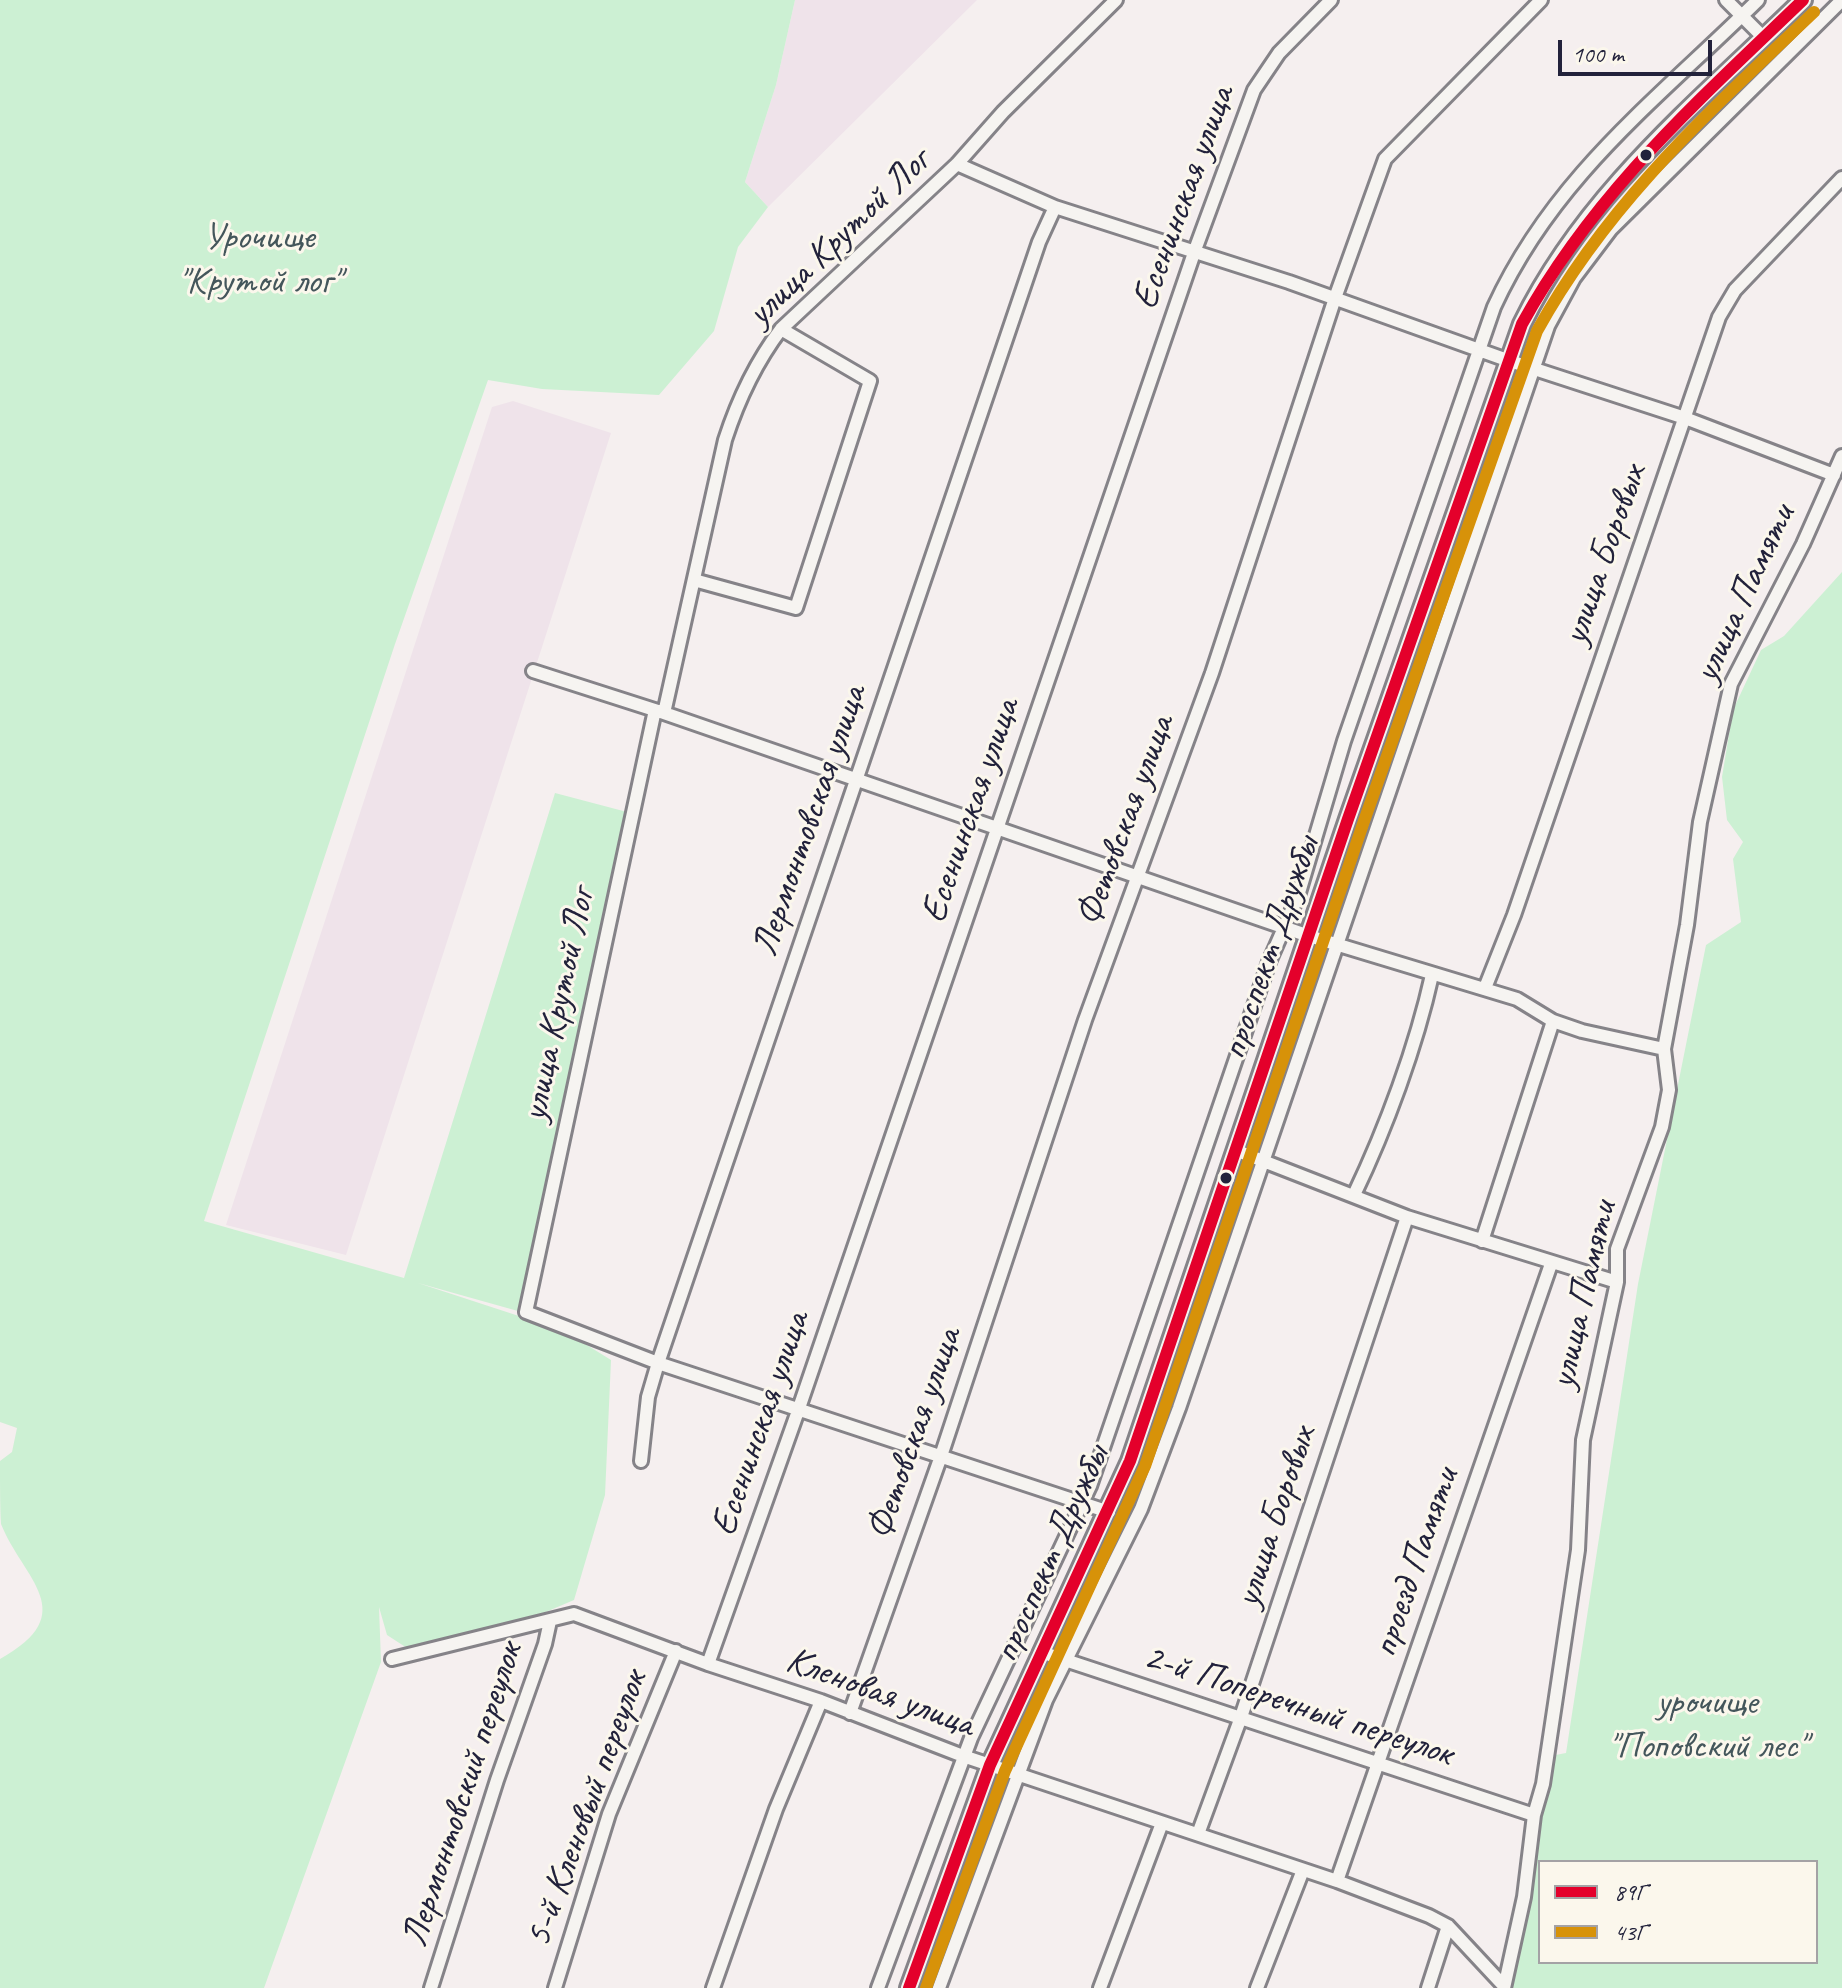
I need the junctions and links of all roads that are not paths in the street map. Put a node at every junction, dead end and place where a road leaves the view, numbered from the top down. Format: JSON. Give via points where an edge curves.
{"nodes":[{"id":1,"x":1116,"y":0,"type":"edge"},
{"id":2,"x":1331,"y":0,"type":"edge"},
{"id":3,"x":1541,"y":0,"type":"edge"},
{"id":4,"x":1726,"y":0,"type":"edge"},
{"id":5,"x":1758,"y":0,"type":"edge"},
{"id":6,"x":1803,"y":0,"type":"edge"},
{"id":7,"x":1842,"y":0,"type":"edge"},
{"id":8,"x":1742,"y":16,"type":"junction"},
{"id":9,"x":1764,"y":38,"type":"junction"},
{"id":10,"x":957,"y":164,"type":"junction"},
{"id":11,"x":1842,"y":178,"type":"edge"},
{"id":12,"x":1055,"y":207,"type":"junction"},
{"id":13,"x":1195,"y":250,"type":"junction"},
{"id":14,"x":1335,"y":298,"type":"junction"},
{"id":15,"x":781,"y":329,"type":"junction"},
{"id":16,"x":1478,"y":349,"type":"junction"},
{"id":17,"x":1507,"y":360,"type":"junction"},
{"id":18,"x":1532,"y":367,"type":"junction"},
{"id":19,"x":1685,"y":418,"type":"junction"},
{"id":20,"x":1842,"y":456,"type":"edge"},
{"id":21,"x":1834,"y":475,"type":"junction"},
{"id":22,"x":694,"y":580,"type":"junction"},
{"id":23,"x":533,"y":671,"type":"dead end"},
{"id":24,"x":660,"y":712,"type":"junction"},
{"id":25,"x":856,"y":780,"type":"junction"},
{"id":26,"x":996,"y":829,"type":"junction"},
{"id":27,"x":1138,"y":876,"type":"junction"},
{"id":28,"x":1285,"y":926,"type":"junction"},
{"id":29,"x":1309,"y":936,"type":"junction"},
{"id":30,"x":1337,"y":945,"type":"junction"},
{"id":31,"x":1432,"y":975,"type":"junction"},
{"id":32,"x":1485,"y":988,"type":"junction"},
{"id":33,"x":1553,"y":1021,"type":"junction"},
{"id":34,"x":1664,"y":1049,"type":"junction"},
{"id":35,"x":1235,"y":1150,"type":"junction"},
{"id":36,"x":1263,"y":1161,"type":"junction"},
{"id":37,"x":1354,"y":1195,"type":"junction"},
{"id":38,"x":1407,"y":1217,"type":"junction"},
{"id":39,"x":1482,"y":1241,"type":"junction"},
{"id":40,"x":1551,"y":1264,"type":"junction"},
{"id":41,"x":1617,"y":1282,"type":"junction"},
{"id":42,"x":658,"y":1363,"type":"junction"},
{"id":43,"x":798,"y":1411,"type":"junction"},
{"id":44,"x":941,"y":1456,"type":"junction"},
{"id":45,"x":641,"y":1461,"type":"dead end"},
{"id":46,"x":1083,"y":1503,"type":"junction"},
{"id":47,"x":1109,"y":1512,"type":"junction"},
{"id":48,"x":550,"y":1621,"type":"junction"},
{"id":49,"x":676,"y":1651,"type":"junction"},
{"id":50,"x":1044,"y":1653,"type":"junction"},
{"id":51,"x":392,"y":1659,"type":"dead end"},
{"id":52,"x":1065,"y":1660,"type":"junction"},
{"id":53,"x":708,"y":1664,"type":"junction"},
{"id":54,"x":821,"y":1701,"type":"junction"},
{"id":55,"x":850,"y":1713,"type":"junction"},
{"id":56,"x":1241,"y":1717,"type":"junction"},
{"id":57,"x":963,"y":1756,"type":"junction"},
{"id":58,"x":1379,"y":1762,"type":"junction"},
{"id":59,"x":990,"y":1765,"type":"junction"},
{"id":60,"x":1017,"y":1773,"type":"junction"},
{"id":61,"x":1534,"y":1815,"type":"junction"},
{"id":62,"x":1162,"y":1823,"type":"junction"},
{"id":63,"x":1198,"y":1834,"type":"junction"},
{"id":64,"x":1303,"y":1870,"type":"junction"},
{"id":65,"x":1337,"y":1881,"type":"junction"},
{"id":66,"x":1448,"y":1926,"type":"junction"},
{"id":67,"x":1504,"y":1987,"type":"edge"},
{"id":68,"x":431,"y":1988,"type":"edge"},
{"id":69,"x":555,"y":1988,"type":"edge"},
{"id":70,"x":713,"y":1988,"type":"edge"},
{"id":71,"x":878,"y":1988,"type":"edge"},
{"id":72,"x":909,"y":1988,"type":"edge"},
{"id":73,"x":939,"y":1988,"type":"edge"},
{"id":74,"x":1100,"y":1988,"type":"edge"},
{"id":75,"x":1257,"y":1988,"type":"edge"},
{"id":76,"x":1428,"y":1988,"type":"edge"}],
"edges":[{"from":1,"to":10,"type":"street","name":"улица Крутой Лог"},
{"from":2,"to":13,"type":"street","name":"Есенинская улица","via":[[1279,53],[1254,90]]},
{"from":3,"to":14,"type":"street","name":"Фетовская улица","via":[[1385,159]]},
{"from":4,"to":8,"type":"street"},
{"from":5,"to":8,"type":"street"},
{"from":6,"to":9,"type":"main road","name":"проспект Дружбы"},
{"from":7,"to":18,"type":"street","via":[[1611,229],[1562,297]]},
{"from":8,"to":9,"type":"street"},
{"from":8,"to":16,"type":"street","via":[[1559,198],[1512,266]]},
{"from":9,"to":17,"type":"main road","name":"проспект Дружбы","via":[[1637,161],[1580,225],[1536,296]]},
{"from":10,"to":12,"type":"street"},
{"from":10,"to":15,"type":"street","name":"улица Крутой Лог"},
{"from":11,"to":19,"type":"street","name":"улица Боровых","via":[[1726,303]]},
{"from":12,"to":13,"type":"street"},
{"from":12,"to":25,"type":"street","name":"Лермонтовская улица"},
{"from":13,"to":14,"type":"street"},
{"from":13,"to":26,"type":"street","name":"Есенинская улица"},
{"from":14,"to":16,"type":"street"},
{"from":14,"to":27,"type":"street","name":"Фетовская улица","via":[[1212,673]]},
{"from":15,"to":22,"type":"street","name":"улица Крутой Лог","via":[[765,350],[728,429]]},
{"from":15,"to":22,"type":"street","via":[[870,381],[796,608]]},
{"from":16,"to":17,"type":"street"},
{"from":16,"to":28,"type":"street"},
{"from":17,"to":18,"type":"street"},
{"from":17,"to":29,"type":"main road","name":"проспект Дружбы"},
{"from":18,"to":19,"type":"street"},
{"from":18,"to":30,"type":"street"},
{"from":19,"to":21,"type":"street"},
{"from":19,"to":32,"type":"street","name":"улица Боровых"},
{"from":20,"to":21,"type":"street","name":"улица Памяти"},
{"from":21,"to":34,"type":"street","name":"улица Памяти","via":[[1731,684],[1700,822]]},
{"from":22,"to":24,"type":"street","name":"улица Крутой Лог"},
{"from":23,"to":24,"type":"street"},
{"from":24,"to":25,"type":"street"},
{"from":24,"to":42,"type":"street","name":"улица Крутой Лог","via":[[526,1312]]},
{"from":25,"to":26,"type":"street"},
{"from":25,"to":42,"type":"street","name":"Лермонтовская улица"},
{"from":26,"to":27,"type":"street"},
{"from":26,"to":43,"type":"street","name":"Есенинская улица"},
{"from":27,"to":28,"type":"street"},
{"from":27,"to":44,"type":"street","name":"Фетовская улица"},
{"from":28,"to":29,"type":"street"},
{"from":28,"to":46,"type":"street"},
{"from":29,"to":30,"type":"street"},
{"from":29,"to":35,"type":"main road","name":"проспект Дружбы"},
{"from":30,"to":31,"type":"street"},
{"from":30,"to":36,"type":"street"},
{"from":31,"to":32,"type":"street"},
{"from":31,"to":37,"type":"street"},
{"from":32,"to":33,"type":"street","via":[[1517,999]]},
{"from":33,"to":34,"type":"street"},
{"from":33,"to":39,"type":"street"},
{"from":34,"to":41,"type":"street","name":"улица Памяти","via":[[1669,1090],[1662,1127],[1617,1249]]},
{"from":35,"to":36,"type":"street"},
{"from":35,"to":47,"type":"main road","name":"проспект Дружбы"},
{"from":36,"to":37,"type":"street"},
{"from":36,"to":52,"type":"street","via":[[1141,1509]]},
{"from":37,"to":38,"type":"street"},
{"from":38,"to":39,"type":"street"},
{"from":38,"to":56,"type":"street","name":"улица Боровых"},
{"from":39,"to":40,"type":"street"},
{"from":40,"to":41,"type":"street"},
{"from":40,"to":58,"type":"street","name":"проезд Памяти"},
{"from":41,"to":61,"type":"street","name":"улица Памяти","via":[[1583,1440],[1578,1550]]},
{"from":42,"to":43,"type":"street"},
{"from":42,"to":45,"type":"street","name":"Лермонтовская улица","via":[[648,1397]]},
{"from":43,"to":44,"type":"street"},
{"from":43,"to":53,"type":"street","name":"Есенинская улица"},
{"from":44,"to":46,"type":"street"},
{"from":44,"to":55,"type":"street","name":"Фетовская улица"},
{"from":46,"to":47,"type":"street"},
{"from":46,"to":57,"type":"street"},
{"from":47,"to":50,"type":"main road","name":"проспект Дружбы"},
{"from":48,"to":49,"type":"street","name":"Кленовая улица","via":[[574,1614]]},
{"from":48,"to":51,"type":"street","name":"Кленовая улица"},
{"from":48,"to":68,"type":"street","name":"Лермонтовский переулок"},
{"from":49,"to":53,"type":"street","name":"Кленовая улица"},
{"from":49,"to":69,"type":"street","name":"5-й Кленовый переулок","via":[[609,1814]]},
{"from":50,"to":52,"type":"street","name":"2-й Поперечный переулок"},
{"from":50,"to":59,"type":"main road","name":"проспект Дружбы"},
{"from":52,"to":56,"type":"street","name":"2-й Поперечный переулок"},
{"from":52,"to":60,"type":"street"},
{"from":53,"to":54,"type":"street","name":"Кленовая улица"},
{"from":54,"to":55,"type":"street","name":"Кленовая улица"},
{"from":54,"to":70,"type":"street","via":[[776,1809]]},
{"from":55,"to":57,"type":"street","name":"Кленовая улица"},
{"from":56,"to":58,"type":"street","name":"2-й Поперечный переулок"},
{"from":56,"to":63,"type":"street","name":"улица Боровых"},
{"from":57,"to":59,"type":"street","name":"Кленовая улица"},
{"from":57,"to":71,"type":"street"},
{"from":58,"to":61,"type":"street","name":"2-й Поперечный переулок"},
{"from":58,"to":65,"type":"street","name":"проезд Памяти"},
{"from":59,"to":60,"type":"street","name":"Кленовая улица"},
{"from":59,"to":72,"type":"main road","name":"проспект Дружбы"},
{"from":60,"to":62,"type":"street","name":"Кленовая улица"},
{"from":60,"to":73,"type":"street"},
{"from":61,"to":67,"type":"street","name":"улица Памяти","via":[[1524,1897]]},
{"from":62,"to":63,"type":"street","name":"Кленовая улица"},
{"from":62,"to":74,"type":"street"},
{"from":63,"to":64,"type":"street","name":"Кленовая улица"},
{"from":64,"to":65,"type":"street","name":"Кленовая улица"},
{"from":64,"to":75,"type":"street"},
{"from":65,"to":66,"type":"street","name":"Кленовая улица"},
{"from":66,"to":67,"type":"street","name":"Кленовая улица"},
{"from":66,"to":76,"type":"street"}]}
